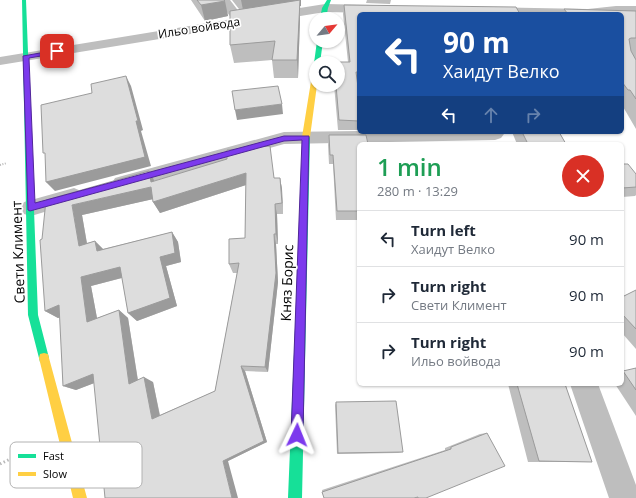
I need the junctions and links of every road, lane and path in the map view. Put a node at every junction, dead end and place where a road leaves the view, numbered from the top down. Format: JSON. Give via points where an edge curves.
{"nodes":[{"id":1,"x":24,"y":0,"type":"edge"},
{"id":2,"x":224,"y":0,"type":"edge"},
{"id":3,"x":326,"y":9,"type":"edge"},
{"id":4,"x":387,"y":9,"type":"edge"},
{"id":5,"x":636,"y":10,"type":"edge"},
{"id":6,"x":480,"y":11,"type":"edge"},
{"id":7,"x":534,"y":12,"type":"edge"},
{"id":8,"x":598,"y":12,"type":"edge"},
{"id":9,"x":240,"y":22,"type":"junction"},
{"id":10,"x":26,"y":56,"type":"junction"},
{"id":11,"x":0,"y":61,"type":"edge"},
{"id":12,"x":313,"y":92,"type":"edge"},
{"id":13,"x":496,"y":137,"type":"edge"},
{"id":14,"x":306,"y":138,"type":"junction"},
{"id":15,"x":30,"y":208,"type":"junction"},
{"id":16,"x":585,"y":386,"type":"edge"},
{"id":17,"x":63,"y":434,"type":"junction"},
{"id":18,"x":46,"y":442,"type":"edge"},
{"id":19,"x":65,"y":442,"type":"edge"},
{"id":20,"x":10,"y":459,"type":"edge"},
{"id":21,"x":0,"y":464,"type":"edge"},
{"id":22,"x":77,"y":488,"type":"edge"},
{"id":23,"x":80,"y":498,"type":"edge"},
{"id":24,"x":294,"y":498,"type":"edge"},
{"id":25,"x":625,"y":498,"type":"edge"}],
"edges":[{"from":1,"to":10,"type":"street","name":"Свети Климент"},
{"from":2,"to":9,"type":"street"},
{"from":3,"to":4,"type":"street","name":"Ильо войвода"},
{"from":3,"to":9,"type":"street","name":"Ильо войвода"},
{"from":5,"to":8,"type":"street"},
{"from":6,"to":7,"type":"street"},
{"from":9,"to":10,"type":"street","name":"Ильо войвода"},
{"from":10,"to":11,"type":"street","name":"Ильо войвода"},
{"from":10,"to":15,"type":"street","name":"Свети Климент"},
{"from":12,"to":14,"type":"street","name":"Княз Борис"},
{"from":13,"to":14,"type":"street"},
{"from":14,"to":15,"type":"street","via":[[284,138]]},
{"from":14,"to":24,"type":"street","name":"Княз Борис"},
{"from":15,"to":17,"type":"street","name":"Свети Климент","via":[[33,315]]},
{"from":16,"to":25,"type":"street"},
{"from":17,"to":18,"type":"path"},
{"from":17,"to":19,"type":"street","name":"Свети Климент"},
{"from":20,"to":21,"type":"path"},
{"from":22,"to":23,"type":"street","name":"Свети Климент"}]}
